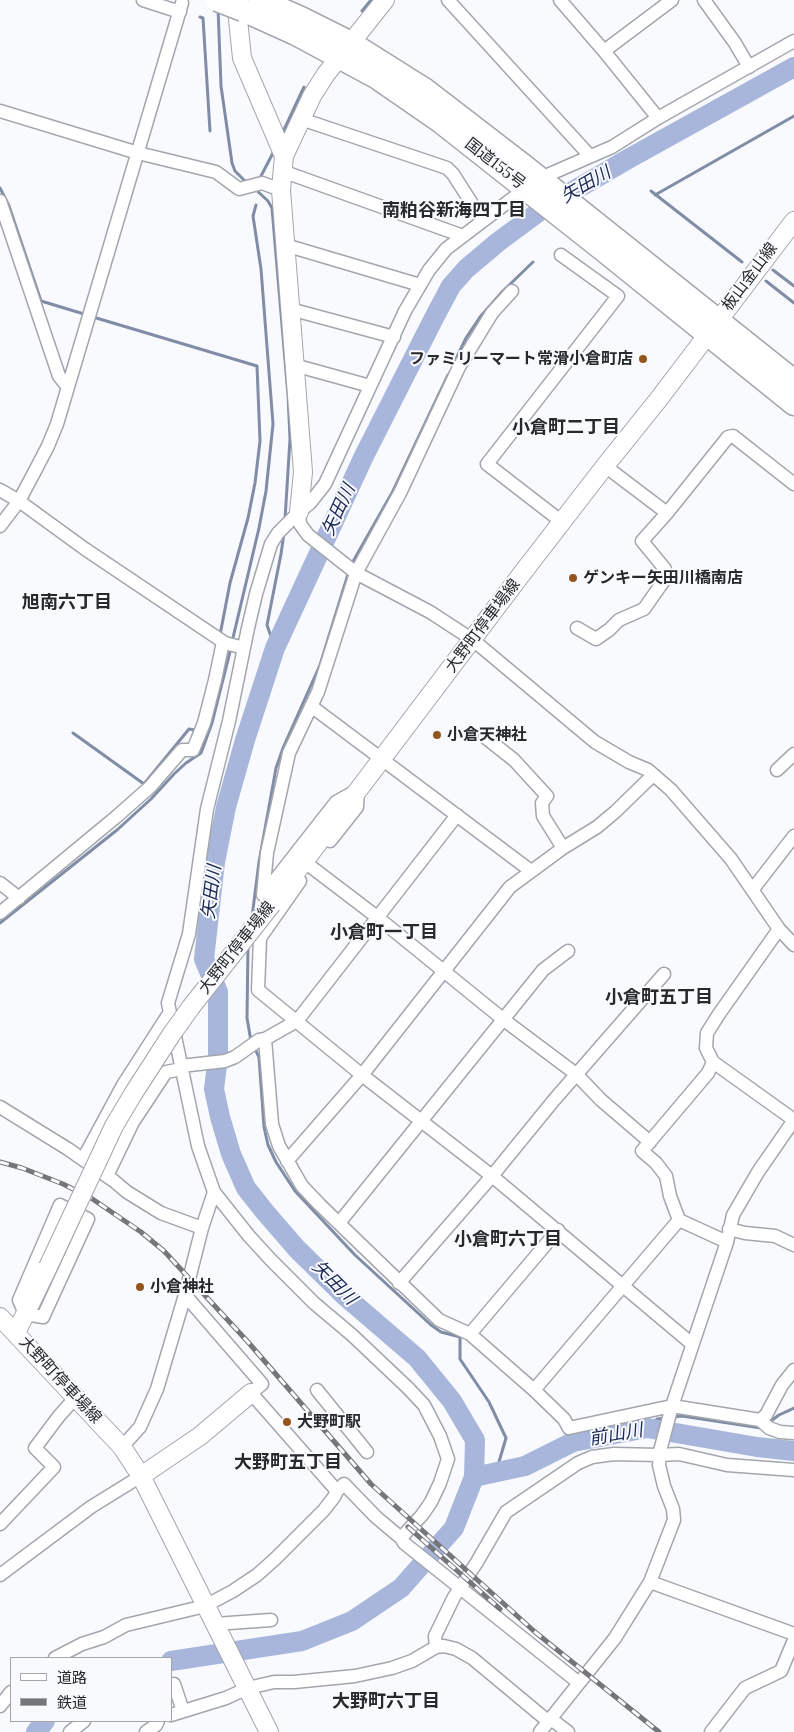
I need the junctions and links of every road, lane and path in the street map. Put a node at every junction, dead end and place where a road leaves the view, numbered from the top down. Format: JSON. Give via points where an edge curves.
{"nodes":[{"id":1,"x":142,"y":0,"type":"edge"},
{"id":2,"x":218,"y":0,"type":"edge"},
{"id":3,"x":385,"y":0,"type":"edge"},
{"id":4,"x":448,"y":0,"type":"edge"},
{"id":5,"x":672,"y":0,"type":"edge"},
{"id":6,"x":704,"y":0,"type":"edge"},
{"id":7,"x":565,"y":2,"type":"edge"},
{"id":8,"x":246,"y":3,"type":"edge"},
{"id":9,"x":794,"y":41,"type":"edge"},
{"id":10,"x":345,"y":50,"type":"junction"},
{"id":11,"x":604,"y":51,"type":"junction"},
{"id":12,"x":750,"y":66,"type":"junction"},
{"id":13,"x":0,"y":111,"type":"edge"},
{"id":14,"x":658,"y":118,"type":"junction"},
{"id":15,"x":301,"y":119,"type":"junction"},
{"id":16,"x":138,"y":152,"type":"junction"},
{"id":17,"x":590,"y":156,"type":"junction"},
{"id":18,"x":283,"y":163,"type":"junction"},
{"id":19,"x":537,"y":187,"type":"junction"},
{"id":20,"x":281,"y":190,"type":"junction"},
{"id":21,"x":0,"y":201,"type":"edge"},
{"id":22,"x":483,"y":220,"type":"junction"},
{"id":23,"x":794,"y":221,"type":"edge"},
{"id":24,"x":463,"y":236,"type":"junction"},
{"id":25,"x":285,"y":244,"type":"junction"},
{"id":26,"x":561,"y":254,"type":"dead end"},
{"id":27,"x":420,"y":285,"type":"junction"},
{"id":28,"x":512,"y":291,"type":"dead end"},
{"id":29,"x":290,"y":309,"type":"junction"},
{"id":30,"x":713,"y":327,"type":"junction"},
{"id":31,"x":394,"y":338,"type":"junction"},
{"id":32,"x":294,"y":365,"type":"junction"},
{"id":33,"x":794,"y":381,"type":"edge"},
{"id":34,"x":67,"y":386,"type":"junction"},
{"id":35,"x":370,"y":386,"type":"junction"},
{"id":36,"x":794,"y":404,"type":"edge"},
{"id":37,"x":605,"y":466,"type":"junction"},
{"id":38,"x":794,"y":484,"type":"edge"},
{"id":39,"x":0,"y":490,"type":"edge"},
{"id":40,"x":19,"y":501,"type":"junction"},
{"id":41,"x":299,"y":512,"type":"junction"},
{"id":42,"x":666,"y":513,"type":"junction"},
{"id":43,"x":562,"y":522,"type":"junction"},
{"id":44,"x":0,"y":526,"type":"edge"},
{"id":45,"x":355,"y":572,"type":"junction"},
{"id":46,"x":577,"y":628,"type":"dead end"},
{"id":47,"x":473,"y":640,"type":"junction"},
{"id":48,"x":224,"y":643,"type":"junction"},
{"id":49,"x":241,"y":648,"type":"junction"},
{"id":50,"x":311,"y":706,"type":"junction"},
{"id":51,"x":485,"y":737,"type":"dead end"},
{"id":52,"x":794,"y":754,"type":"edge"},
{"id":53,"x":381,"y":758,"type":"junction"},
{"id":54,"x":777,"y":770,"type":"dead end"},
{"id":55,"x":653,"y":775,"type":"junction"},
{"id":56,"x":358,"y":790,"type":"junction"},
{"id":57,"x":457,"y":815,"type":"junction"},
{"id":58,"x":794,"y":836,"type":"edge"},
{"id":59,"x":563,"y":848,"type":"junction"},
{"id":60,"x":310,"y":866,"type":"junction"},
{"id":61,"x":531,"y":871,"type":"junction"},
{"id":62,"x":0,"y":883,"type":"edge"},
{"id":63,"x":753,"y":889,"type":"junction"},
{"id":64,"x":19,"y":898,"type":"junction"},
{"id":65,"x":0,"y":913,"type":"edge"},
{"id":66,"x":377,"y":917,"type":"junction"},
{"id":67,"x":779,"y":930,"type":"junction"},
{"id":68,"x":794,"y":945,"type":"edge"},
{"id":69,"x":568,"y":951,"type":"dead end"},
{"id":70,"x":444,"y":970,"type":"junction"},
{"id":71,"x":664,"y":974,"type":"dead end"},
{"id":72,"x":170,"y":1012,"type":"junction"},
{"id":73,"x":504,"y":1020,"type":"junction"},
{"id":74,"x":297,"y":1021,"type":"junction"},
{"id":75,"x":265,"y":1039,"type":"junction"},
{"id":76,"x":713,"y":1062,"type":"junction"},
{"id":77,"x":184,"y":1067,"type":"junction"},
{"id":78,"x":576,"y":1074,"type":"junction"},
{"id":79,"x":362,"y":1075,"type":"junction"},
{"id":80,"x":0,"y":1107,"type":"edge"},
{"id":81,"x":420,"y":1120,"type":"junction"},
{"id":82,"x":794,"y":1120,"type":"edge"},
{"id":83,"x":650,"y":1142,"type":"junction"},
{"id":84,"x":83,"y":1159,"type":"junction"},
{"id":85,"x":287,"y":1161,"type":"junction"},
{"id":86,"x":107,"y":1176,"type":"junction"},
{"id":87,"x":492,"y":1176,"type":"junction"},
{"id":88,"x":214,"y":1192,"type":"junction"},
{"id":89,"x":679,"y":1220,"type":"junction"},
{"id":90,"x":339,"y":1223,"type":"junction"},
{"id":91,"x":202,"y":1228,"type":"junction"},
{"id":92,"x":729,"y":1229,"type":"junction"},
{"id":93,"x":558,"y":1230,"type":"junction"},
{"id":94,"x":727,"y":1242,"type":"junction"},
{"id":95,"x":794,"y":1244,"type":"edge"},
{"id":96,"x":399,"y":1283,"type":"junction"},
{"id":97,"x":623,"y":1286,"type":"junction"},
{"id":98,"x":185,"y":1295,"type":"junction"},
{"id":99,"x":25,"y":1314,"type":"junction"},
{"id":100,"x":0,"y":1317,"type":"edge"},
{"id":101,"x":16,"y":1333,"type":"junction"},
{"id":102,"x":470,"y":1334,"type":"junction"},
{"id":103,"x":692,"y":1344,"type":"junction"},
{"id":104,"x":794,"y":1370,"type":"edge"},
{"id":105,"x":317,"y":1390,"type":"dead end"},
{"id":106,"x":534,"y":1390,"type":"junction"},
{"id":107,"x":251,"y":1393,"type":"junction"},
{"id":108,"x":76,"y":1397,"type":"junction"},
{"id":109,"x":671,"y":1409,"type":"junction"},
{"id":110,"x":760,"y":1420,"type":"junction"},
{"id":111,"x":794,"y":1432,"type":"edge"},
{"id":112,"x":122,"y":1447,"type":"junction"},
{"id":113,"x":367,"y":1452,"type":"dead end"},
{"id":114,"x":660,"y":1453,"type":"junction"},
{"id":115,"x":794,"y":1470,"type":"edge"},
{"id":116,"x":141,"y":1476,"type":"junction"},
{"id":117,"x":336,"y":1491,"type":"junction"},
{"id":118,"x":3,"y":1516,"type":"edge"},
{"id":119,"x":401,"y":1538,"type":"junction"},
{"id":120,"x":0,"y":1575,"type":"edge"},
{"id":121,"x":650,"y":1582,"type":"junction"},
{"id":122,"x":459,"y":1587,"type":"junction"},
{"id":123,"x":205,"y":1606,"type":"junction"},
{"id":124,"x":271,"y":1620,"type":"dead end"},
{"id":125,"x":217,"y":1627,"type":"junction"},
{"id":126,"x":794,"y":1634,"type":"edge"},
{"id":127,"x":794,"y":1640,"type":"edge"},
{"id":128,"x":436,"y":1647,"type":"junction"},
{"id":129,"x":57,"y":1657,"type":"edge"},
{"id":130,"x":579,"y":1683,"type":"junction"},
{"id":131,"x":172,"y":1685,"type":"edge"},
{"id":132,"x":246,"y":1685,"type":"junction"},
{"id":133,"x":10,"y":1693,"type":"edge"},
{"id":134,"x":0,"y":1706,"type":"edge"},
{"id":135,"x":177,"y":1713,"type":"edge"},
{"id":136,"x":550,"y":1721,"type":"junction"},
{"id":137,"x":83,"y":1722,"type":"edge"},
{"id":138,"x":158,"y":1722,"type":"edge"},
{"id":139,"x":70,"y":1732,"type":"edge"},
{"id":140,"x":146,"y":1732,"type":"edge"},
{"id":141,"x":269,"y":1732,"type":"edge"},
{"id":142,"x":540,"y":1732,"type":"edge"},
{"id":143,"x":568,"y":1732,"type":"edge"},
{"id":144,"x":712,"y":1732,"type":"edge"}],
"edges":[{"from":1,"to":16,"type":"street","via":[[181,7]]},
{"from":2,"to":8,"type":"highway","name":"国道155号","bridge":true},
{"from":3,"to":10,"type":"main road"},
{"from":4,"to":17,"type":"street"},
{"from":5,"to":11,"type":"street"},
{"from":6,"to":12,"type":"street"},
{"from":7,"to":11,"type":"street"},
{"from":8,"to":10,"type":"highway","name":"国道155号","via":[[296,34]]},
{"from":8,"to":18,"type":"main road","via":[[242,58]]},
{"from":9,"to":12,"type":"street"},
{"from":10,"to":15,"type":"main road","via":[[326,74]]},
{"from":10,"to":19,"type":"highway","name":"国道155号","via":[[376,77]]},
{"from":11,"to":14,"type":"street"},
{"from":12,"to":14,"type":"street"},
{"from":13,"to":16,"type":"street"},
{"from":14,"to":17,"type":"street","via":[[612,147]]},
{"from":15,"to":18,"type":"main road"},
{"from":15,"to":22,"type":"street","via":[[447,168]]},
{"from":16,"to":20,"type":"street","via":[[216,172],[239,189],[262,183]]},
{"from":16,"to":34,"type":"street"},
{"from":17,"to":19,"type":"street"},
{"from":18,"to":20,"type":"main road"},
{"from":18,"to":24,"type":"street"},
{"from":19,"to":22,"type":"street"},
{"from":19,"to":30,"type":"highway","name":"国道155号"},
{"from":20,"to":25,"type":"main road"},
{"from":21,"to":34,"type":"street","via":[[59,376]]},
{"from":22,"to":24,"type":"street"},
{"from":23,"to":30,"type":"main road","name":"板山金山線"},
{"from":24,"to":27,"type":"street","via":[[438,258]]},
{"from":25,"to":27,"type":"street"},
{"from":25,"to":29,"type":"main road"},
{"from":26,"to":43,"type":"street","via":[[618,296],[487,464]]},
{"from":27,"to":31,"type":"street"},
{"from":28,"to":45,"type":"street","via":[[486,320],[459,367],[400,493]]},
{"from":29,"to":31,"type":"street"},
{"from":29,"to":32,"type":"main road"},
{"from":30,"to":33,"type":"highway","name":"国道155号"},
{"from":30,"to":36,"type":"highway","name":"国道155号"},
{"from":30,"to":37,"type":"main road","name":"大野町停車場線"},
{"from":31,"to":35,"type":"street"},
{"from":32,"to":35,"type":"street"},
{"from":32,"to":41,"type":"main road","via":[[303,472]]},
{"from":34,"to":40,"type":"street","via":[[48,446]]},
{"from":35,"to":41,"type":"street","via":[[325,484]]},
{"from":37,"to":42,"type":"street"},
{"from":37,"to":43,"type":"main road","name":"大野町停車場線"},
{"from":38,"to":42,"type":"street","via":[[733,436],[728,437]]},
{"from":39,"to":40,"type":"street"},
{"from":40,"to":44,"type":"street"},
{"from":40,"to":48,"type":"street"},
{"from":41,"to":45,"type":"street","via":[[300,524],[308,535]]},
{"from":41,"to":49,"type":"street","via":[[271,544]]},
{"from":42,"to":46,"type":"street","via":[[642,541],[665,569],[665,579],[644,609],[619,620],[596,639]]},
{"from":43,"to":47,"type":"main road","name":"大野町停車場線"},
{"from":45,"to":47,"type":"street","via":[[430,612]]},
{"from":45,"to":50,"type":"street"},
{"from":47,"to":53,"type":"main road","name":"大野町停車場線"},
{"from":47,"to":55,"type":"street","via":[[595,742]]},
{"from":48,"to":49,"type":"street"},
{"from":48,"to":64,"type":"street","via":[[204,723],[193,750],[182,750],[150,787]]},
{"from":49,"to":72,"type":"street","via":[[229,721],[207,809],[189,934],[168,1003]]},
{"from":50,"to":53,"type":"street"},
{"from":50,"to":56,"type":"street","via":[[289,753],[267,853],[263,895],[336,802]]},
{"from":51,"to":59,"type":"street","via":[[514,760],[547,796],[542,803],[543,816]]},
{"from":52,"to":54,"type":"street"},
{"from":53,"to":56,"type":"main road","name":"大野町停車場線"},
{"from":53,"to":57,"type":"street"},
{"from":55,"to":59,"type":"street","via":[[597,827]]},
{"from":55,"to":63,"type":"street","via":[[695,816]]},
{"from":56,"to":60,"type":"street","via":[[357,807]]},
{"from":56,"to":99,"type":"main road","name":"大野町停車場線","bridge":true,"via":[[191,1007],[133,1094],[114,1126]]},
{"from":57,"to":61,"type":"street"},
{"from":57,"to":66,"type":"street"},
{"from":58,"to":63,"type":"street"},
{"from":59,"to":61,"type":"street"},
{"from":60,"to":66,"type":"street"},
{"from":60,"to":74,"type":"street","via":[[260,938],[258,990]]},
{"from":61,"to":70,"type":"street","via":[[510,887]]},
{"from":62,"to":64,"type":"street"},
{"from":63,"to":67,"type":"street"},
{"from":64,"to":65,"type":"street"},
{"from":66,"to":70,"type":"street"},
{"from":66,"to":74,"type":"street"},
{"from":67,"to":68,"type":"street"},
{"from":67,"to":76,"type":"street","via":[[708,1033],[706,1048]]},
{"from":69,"to":73,"type":"street","via":[[543,970]]},
{"from":70,"to":73,"type":"street"},
{"from":70,"to":79,"type":"street"},
{"from":71,"to":78,"type":"street"},
{"from":72,"to":77,"type":"street"},
{"from":72,"to":84,"type":"street","via":[[123,1085]]},
{"from":73,"to":78,"type":"street"},
{"from":73,"to":81,"type":"street"},
{"from":74,"to":75,"type":"street"},
{"from":74,"to":79,"type":"street"},
{"from":75,"to":77,"type":"street","via":[[225,1061]]},
{"from":75,"to":85,"type":"street","via":[[272,1124]]},
{"from":76,"to":82,"type":"street"},
{"from":76,"to":83,"type":"street","via":[[708,1073]]},
{"from":77,"to":86,"type":"street","via":[[166,1072],[134,1122]]},
{"from":77,"to":88,"type":"street","via":[[198,1146]]},
{"from":78,"to":83,"type":"street"},
{"from":78,"to":87,"type":"street"},
{"from":79,"to":81,"type":"street"},
{"from":79,"to":85,"type":"street"},
{"from":80,"to":84,"type":"street"},
{"from":81,"to":87,"type":"street"},
{"from":81,"to":90,"type":"street"},
{"from":82,"to":92,"type":"street","via":[[739,1202]]},
{"from":83,"to":89,"type":"street","via":[[642,1150],[666,1176]]},
{"from":84,"to":86,"type":"street"},
{"from":85,"to":90,"type":"street","via":[[302,1186]]},
{"from":86,"to":91,"type":"street","via":[[161,1213]]},
{"from":87,"to":93,"type":"street"},
{"from":87,"to":96,"type":"street"},
{"from":88,"to":91,"type":"street"},
{"from":88,"to":119,"type":"street","via":[[270,1260],[408,1388],[424,1406],[436,1428],[448,1459],[431,1502]]},
{"from":89,"to":94,"type":"street"},
{"from":89,"to":97,"type":"street"},
{"from":90,"to":96,"type":"street"},
{"from":91,"to":98,"type":"street"},
{"from":92,"to":94,"type":"street"},
{"from":92,"to":95,"type":"street","via":[[775,1236]]},
{"from":93,"to":97,"type":"street"},
{"from":93,"to":102,"type":"street"},
{"from":94,"to":103,"type":"street"},
{"from":96,"to":102,"type":"street","via":[[439,1320]]},
{"from":97,"to":103,"type":"street"},
{"from":97,"to":106,"type":"street"},
{"from":98,"to":107,"type":"street","via":[[262,1384]]},
{"from":98,"to":112,"type":"street","via":[[157,1389],[140,1427]]},
{"from":99,"to":99,"type":"street","via":[[19,1300],[60,1205],[88,1219],[43,1317]]},
{"from":99,"to":101,"type":"main road","name":"大野町停車場線"},
{"from":100,"to":101,"type":"main road"},
{"from":101,"to":108,"type":"main road","name":"大野町停車場線"},
{"from":102,"to":106,"type":"street"},
{"from":103,"to":109,"type":"street"},
{"from":104,"to":110,"type":"street"},
{"from":105,"to":113,"type":"street"},
{"from":106,"to":109,"type":"street","via":[[569,1428]]},
{"from":107,"to":116,"type":"main road","via":[[200,1436]]},
{"from":107,"to":117,"type":"street"},
{"from":108,"to":112,"type":"main road","name":"大野町停車場線"},
{"from":108,"to":118,"type":"street","via":[[35,1448],[54,1467]]},
{"from":109,"to":110,"type":"street"},
{"from":109,"to":114,"type":"street"},
{"from":110,"to":111,"type":"street","via":[[780,1432]]},
{"from":112,"to":116,"type":"main road","name":"大野町停車場線"},
{"from":114,"to":115,"type":"street","via":[[727,1465]]},
{"from":114,"to":121,"type":"street","via":[[658,1466],[674,1520]]},
{"from":114,"to":122,"type":"street","via":[[592,1457],[514,1505],[506,1512]]},
{"from":116,"to":120,"type":"street","via":[[91,1507]]},
{"from":116,"to":123,"type":"main road","name":"大野町停車場線"},
{"from":117,"to":119,"type":"street","via":[[344,1484]]},
{"from":117,"to":123,"type":"street","via":[[324,1510],[257,1575]]},
{"from":119,"to":122,"type":"street"},
{"from":121,"to":126,"type":"street"},
{"from":121,"to":130,"type":"street","via":[[615,1638]]},
{"from":122,"to":128,"type":"street","via":[[435,1636]]},
{"from":122,"to":130,"type":"street"},
{"from":123,"to":125,"type":"main road","name":"大野町停車場線"},
{"from":123,"to":129,"type":"street","via":[[126,1625]]},
{"from":124,"to":125,"type":"street"},
{"from":125,"to":132,"type":"main road","name":"大野町停車場線"},
{"from":127,"to":144,"type":"street","via":[[781,1671],[745,1688]]},
{"from":128,"to":132,"type":"street","via":[[412,1661],[355,1676]]},
{"from":128,"to":136,"type":"street","via":[[451,1647],[472,1658]]},
{"from":130,"to":136,"type":"street"},
{"from":131,"to":135,"type":"street"},
{"from":132,"to":135,"type":"street","via":[[226,1698]]},
{"from":132,"to":141,"type":"main road","name":"大野町停車場線"},
{"from":133,"to":134,"type":"street"},
{"from":136,"to":142,"type":"street"},
{"from":136,"to":143,"type":"street"},
{"from":137,"to":139,"type":"street"},
{"from":138,"to":140,"type":"street"}]}
